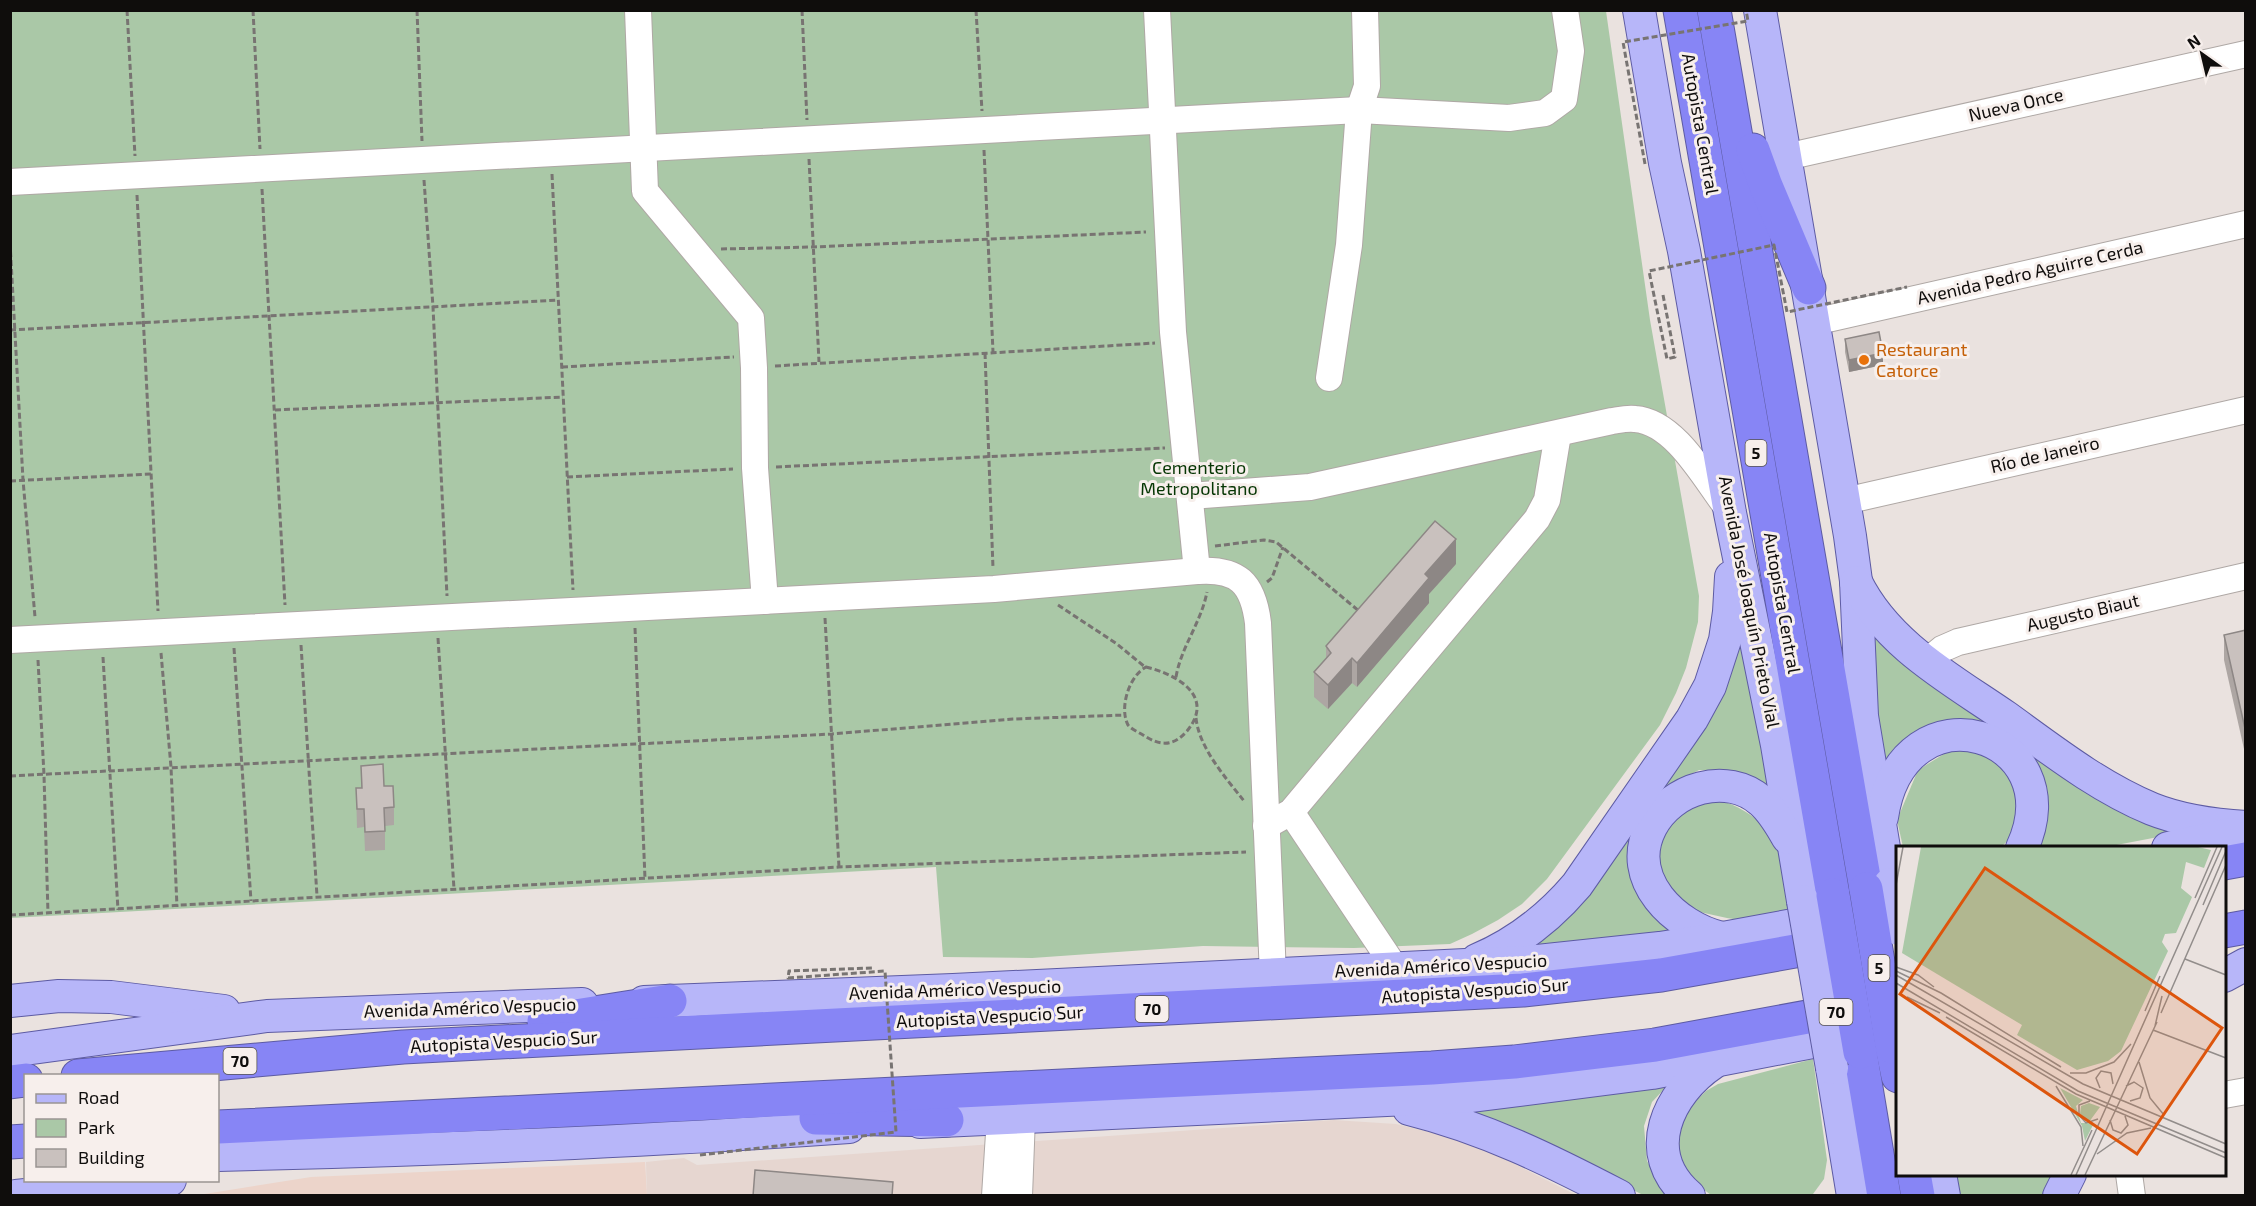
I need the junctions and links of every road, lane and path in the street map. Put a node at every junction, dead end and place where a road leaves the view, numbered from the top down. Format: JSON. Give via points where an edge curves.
{"nodes":[{"id":1,"x":127,"y":10,"type":"edge"},
{"id":2,"x":253,"y":10,"type":"edge"},
{"id":3,"x":417,"y":10,"type":"edge"},
{"id":4,"x":638,"y":10,"type":"edge"},
{"id":5,"x":802,"y":10,"type":"edge"},
{"id":6,"x":976,"y":10,"type":"edge"},
{"id":7,"x":1157,"y":10,"type":"edge"},
{"id":8,"x":1365,"y":10,"type":"edge"},
{"id":9,"x":1565,"y":10,"type":"edge"},
{"id":10,"x":1639,"y":10,"type":"edge"},
{"id":11,"x":1680,"y":10,"type":"edge"},
{"id":12,"x":1714,"y":10,"type":"edge"},
{"id":13,"x":1746,"y":10,"type":"edge"},
{"id":14,"x":1760,"y":10,"type":"edge"},
{"id":15,"x":2246,"y":54,"type":"edge"},
{"id":16,"x":1722,"y":60,"type":"junction"},
{"id":17,"x":1359,"y":110,"type":"junction"},
{"id":18,"x":1163,"y":122,"type":"junction"},
{"id":19,"x":983,"y":131,"type":"junction"},
{"id":20,"x":807,"y":140,"type":"junction"},
{"id":21,"x":642,"y":149,"type":"junction"},
{"id":22,"x":551,"y":154,"type":"junction"},
{"id":23,"x":1786,"y":157,"type":"junction"},
{"id":24,"x":422,"y":161,"type":"junction"},
{"id":25,"x":1646,"y":164,"type":"dead end"},
{"id":26,"x":261,"y":169,"type":"junction"},
{"id":27,"x":136,"y":176,"type":"junction"},
{"id":28,"x":10,"y":182,"type":"edge"},
{"id":29,"x":2246,"y":224,"type":"edge"},
{"id":30,"x":1169,"y":231,"type":"junction"},
{"id":31,"x":988,"y":239,"type":"junction"},
{"id":32,"x":10,"y":242,"type":"edge"},
{"id":33,"x":813,"y":247,"type":"junction"},
{"id":34,"x":693,"y":250,"type":"junction"},
{"id":35,"x":1907,"y":287,"type":"dead end"},
{"id":36,"x":1809,"y":288,"type":"junction"},
{"id":37,"x":1663,"y":295,"type":"dead end"},
{"id":38,"x":558,"y":300,"type":"junction"},
{"id":39,"x":433,"y":307,"type":"junction"},
{"id":40,"x":269,"y":316,"type":"junction"},
{"id":41,"x":1814,"y":321,"type":"junction"},
{"id":42,"x":143,"y":323,"type":"junction"},
{"id":43,"x":13,"y":330,"type":"edge"},
{"id":44,"x":1174,"y":341,"type":"junction"},
{"id":45,"x":993,"y":352,"type":"junction"},
{"id":46,"x":985,"y":353,"type":"junction"},
{"id":47,"x":754,"y":362,"type":"junction"},
{"id":48,"x":819,"y":362,"type":"junction"},
{"id":49,"x":562,"y":367,"type":"junction"},
{"id":50,"x":1329,"y":378,"type":"dead end"},
{"id":51,"x":563,"y":397,"type":"junction"},
{"id":52,"x":438,"y":401,"type":"junction"},
{"id":53,"x":274,"y":410,"type":"junction"},
{"id":54,"x":2246,"y":410,"type":"edge"},
{"id":55,"x":1558,"y":434,"type":"junction"},
{"id":56,"x":1184,"y":447,"type":"junction"},
{"id":57,"x":989,"y":456,"type":"junction"},
{"id":58,"x":755,"y":468,"type":"junction"},
{"id":59,"x":151,"y":474,"type":"junction"},
{"id":60,"x":567,"y":477,"type":"junction"},
{"id":61,"x":23,"y":480,"type":"junction"},
{"id":62,"x":10,"y":481,"type":"edge"},
{"id":63,"x":1190,"y":496,"type":"junction"},
{"id":64,"x":1845,"y":501,"type":"junction"},
{"id":65,"x":1730,"y":513,"type":"junction"},
{"id":66,"x":1283,"y":547,"type":"junction"},
{"id":67,"x":1200,"y":570,"type":"junction"},
{"id":68,"x":2246,"y":576,"type":"edge"},
{"id":69,"x":1856,"y":581,"type":"junction"},
{"id":70,"x":1246,"y":586,"type":"junction"},
{"id":71,"x":994,"y":589,"type":"junction"},
{"id":72,"x":824,"y":598,"type":"junction"},
{"id":73,"x":1062,"y":599,"type":"dead end"},
{"id":74,"x":765,"y":601,"type":"junction"},
{"id":75,"x":634,"y":608,"type":"junction"},
{"id":76,"x":574,"y":611,"type":"junction"},
{"id":77,"x":1361,"y":613,"type":"edge"},
{"id":78,"x":443,"y":618,"type":"junction"},
{"id":79,"x":293,"y":626,"type":"junction"},
{"id":80,"x":232,"y":629,"type":"junction"},
{"id":81,"x":159,"y":633,"type":"junction"},
{"id":82,"x":102,"y":636,"type":"junction"},
{"id":83,"x":37,"y":639,"type":"junction"},
{"id":84,"x":10,"y":640,"type":"edge"},
{"id":85,"x":1926,"y":662,"type":"junction"},
{"id":86,"x":1146,"y":667,"type":"junction"},
{"id":87,"x":1176,"y":677,"type":"junction"},
{"id":88,"x":1125,"y":715,"type":"junction"},
{"id":89,"x":1196,"y":716,"type":"junction"},
{"id":90,"x":832,"y":734,"type":"junction"},
{"id":91,"x":640,"y":743,"type":"junction"},
{"id":92,"x":446,"y":753,"type":"junction"},
{"id":93,"x":308,"y":760,"type":"junction"},
{"id":94,"x":243,"y":764,"type":"junction"},
{"id":95,"x":171,"y":767,"type":"junction"},
{"id":96,"x":111,"y":771,"type":"junction"},
{"id":97,"x":44,"y":775,"type":"junction"},
{"id":98,"x":10,"y":776,"type":"edge"},
{"id":99,"x":1246,"y":803,"type":"dead end"},
{"id":100,"x":1291,"y":812,"type":"junction"},
{"id":101,"x":1266,"y":826,"type":"junction"},
{"id":102,"x":2246,"y":829,"type":"edge"},
{"id":103,"x":1881,"y":836,"type":"junction"},
{"id":104,"x":2023,"y":846,"type":"edge"},
{"id":105,"x":2176,"y":846,"type":"edge"},
{"id":106,"x":1795,"y":850,"type":"junction"},
{"id":107,"x":1267,"y":856,"type":"junction"},
{"id":108,"x":2246,"y":859,"type":"edge"},
{"id":109,"x":2226,"y":863,"type":"edge"},
{"id":110,"x":839,"y":867,"type":"junction"},
{"id":111,"x":645,"y":879,"type":"junction"},
{"id":112,"x":454,"y":889,"type":"junction"},
{"id":113,"x":1884,"y":893,"type":"edge"},
{"id":114,"x":317,"y":896,"type":"junction"},
{"id":115,"x":1818,"y":898,"type":"junction"},
{"id":116,"x":250,"y":901,"type":"junction"},
{"id":117,"x":177,"y":907,"type":"junction"},
{"id":118,"x":118,"y":910,"type":"junction"},
{"id":119,"x":48,"y":914,"type":"junction"},
{"id":120,"x":10,"y":915,"type":"edge"},
{"id":121,"x":1896,"y":925,"type":"edge"},
{"id":122,"x":2246,"y":927,"type":"edge"},
{"id":123,"x":1896,"y":930,"type":"edge"},
{"id":124,"x":2226,"y":931,"type":"edge"},
{"id":125,"x":1723,"y":938,"type":"junction"},
{"id":126,"x":2246,"y":957,"type":"edge"},
{"id":127,"x":2226,"y":961,"type":"edge"},
{"id":128,"x":2246,"y":964,"type":"edge"},
{"id":129,"x":1460,"y":966,"type":"junction"},
{"id":130,"x":872,"y":968,"type":"dead end"},
{"id":131,"x":1396,"y":969,"type":"junction"},
{"id":132,"x":1273,"y":975,"type":"junction"},
{"id":133,"x":2226,"y":975,"type":"edge"},
{"id":134,"x":1896,"y":999,"type":"edge"},
{"id":135,"x":10,"y":1001,"type":"edge"},
{"id":136,"x":670,"y":1001,"type":"junction"},
{"id":137,"x":267,"y":1017,"type":"junction"},
{"id":138,"x":403,"y":1047,"type":"junction"},
{"id":139,"x":1896,"y":1049,"type":"edge"},
{"id":140,"x":10,"y":1051,"type":"edge"},
{"id":141,"x":1846,"y":1060,"type":"junction"},
{"id":142,"x":1713,"y":1063,"type":"junction"},
{"id":143,"x":100,"y":1074,"type":"edge"},
{"id":144,"x":2246,"y":1091,"type":"edge"},
{"id":145,"x":2226,"y":1095,"type":"edge"},
{"id":146,"x":1376,"y":1102,"type":"junction"},
{"id":147,"x":599,"y":1108,"type":"junction"},
{"id":148,"x":1011,"y":1118,"type":"junction"},
{"id":149,"x":947,"y":1120,"type":"junction"},
{"id":150,"x":219,"y":1127,"type":"edge"},
{"id":151,"x":1845,"y":1145,"type":"junction"},
{"id":152,"x":344,"y":1153,"type":"junction"},
{"id":153,"x":219,"y":1155,"type":"edge"},
{"id":154,"x":700,"y":1155,"type":"dead end"},
{"id":155,"x":219,"y":1176,"type":"edge"},
{"id":156,"x":1914,"y":1176,"type":"edge"},
{"id":157,"x":1940,"y":1176,"type":"edge"},
{"id":158,"x":2069,"y":1176,"type":"edge"},
{"id":159,"x":2129,"y":1176,"type":"edge"},
{"id":160,"x":151,"y":1182,"type":"edge"},
{"id":161,"x":1019,"y":1195,"type":"edge"},
{"id":162,"x":16,"y":1196,"type":"edge"},
{"id":163,"x":995,"y":1196,"type":"edge"},
{"id":164,"x":1619,"y":1196,"type":"edge"},
{"id":165,"x":1689,"y":1196,"type":"edge"},
{"id":166,"x":1828,"y":1196,"type":"edge"},
{"id":167,"x":1853,"y":1196,"type":"edge"},
{"id":168,"x":1884,"y":1196,"type":"edge"},
{"id":169,"x":1918,"y":1196,"type":"edge"},
{"id":170,"x":1944,"y":1196,"type":"edge"},
{"id":171,"x":2059,"y":1196,"type":"edge"},
{"id":172,"x":2132,"y":1196,"type":"edge"}],
"edges":[{"from":1,"to":27,"type":"path"},
{"from":2,"to":26,"type":"path"},
{"from":3,"to":24,"type":"path"},
{"from":4,"to":21,"type":"street"},
{"from":5,"to":20,"type":"path"},
{"from":6,"to":19,"type":"path"},
{"from":7,"to":18,"type":"street"},
{"from":8,"to":17,"type":"street","via":[[1367,86]]},
{"from":9,"to":17,"type":"street","via":[[1570,51],[1564,99],[1545,113],[1509,118]]},
{"from":10,"to":65,"type":"main road","name":"Avenida José Joaquín Prieto Vial"},
{"from":11,"to":115,"type":"highway","name":"Autopista Central","number":"5"},
{"from":12,"to":16,"type":"highway","name":"Autopista Central","number":"5"},
{"from":13,"to":25,"type":"path","bridge":true,"via":[[1748,21],[1623,42]]},
{"from":14,"to":23,"type":"main road"},
{"from":15,"to":23,"type":"street","name":"Nueva Once"},
{"from":16,"to":36,"type":"highway","via":[[1766,186]]},
{"from":16,"to":113,"type":"highway","name":"Autopista Central","number":"5"},
{"from":17,"to":18,"type":"street"},
{"from":17,"to":50,"type":"street","via":[[1349,246]]},
{"from":18,"to":19,"type":"street"},
{"from":18,"to":30,"type":"street"},
{"from":19,"to":20,"type":"street"},
{"from":19,"to":31,"type":"path"},
{"from":20,"to":21,"type":"street"},
{"from":20,"to":33,"type":"path"},
{"from":21,"to":22,"type":"street"},
{"from":21,"to":34,"type":"street","via":[[645,191]]},
{"from":22,"to":24,"type":"street"},
{"from":22,"to":38,"type":"path"},
{"from":23,"to":36,"type":"main road"},
{"from":24,"to":26,"type":"street"},
{"from":24,"to":39,"type":"path"},
{"from":26,"to":27,"type":"street"},
{"from":26,"to":40,"type":"path"},
{"from":27,"to":28,"type":"street"},
{"from":27,"to":42,"type":"path"},
{"from":29,"to":41,"type":"street","name":"Avenida Pedro Aguirre Cerda"},
{"from":30,"to":31,"type":"path"},
{"from":30,"to":44,"type":"street"},
{"from":31,"to":33,"type":"path"},
{"from":31,"to":45,"type":"path"},
{"from":32,"to":43,"type":"path"},
{"from":33,"to":34,"type":"path"},
{"from":33,"to":48,"type":"path"},
{"from":34,"to":47,"type":"street","via":[[751,318]]},
{"from":35,"to":37,"type":"path","bridge":true,"via":[[1787,312],[1774,245],[1649,271],[1667,359],[1675,357]]},
{"from":36,"to":41,"type":"main road"},
{"from":38,"to":39,"type":"path"},
{"from":38,"to":49,"type":"path"},
{"from":39,"to":40,"type":"path"},
{"from":39,"to":52,"type":"path"},
{"from":40,"to":42,"type":"path"},
{"from":40,"to":53,"type":"path"},
{"from":41,"to":64,"type":"main road"},
{"from":42,"to":43,"type":"path"},
{"from":42,"to":59,"type":"path"},
{"from":43,"to":61,"type":"path"},
{"from":44,"to":45,"type":"path"},
{"from":44,"to":56,"type":"street"},
{"from":45,"to":46,"type":"path"},
{"from":46,"to":48,"type":"path"},
{"from":46,"to":57,"type":"path"},
{"from":47,"to":48,"type":"path"},
{"from":47,"to":49,"type":"path"},
{"from":47,"to":58,"type":"street"},
{"from":49,"to":51,"type":"path"},
{"from":51,"to":52,"type":"path"},
{"from":51,"to":60,"type":"path"},
{"from":52,"to":53,"type":"path"},
{"from":52,"to":78,"type":"path"},
{"from":53,"to":79,"type":"path"},
{"from":54,"to":64,"type":"street","name":"Río de Janeiro"},
{"from":55,"to":63,"type":"street","via":[[1310,487]]},
{"from":55,"to":65,"type":"street","via":[[1627,419],[1653,424],[1683,448]]},
{"from":55,"to":100,"type":"street","via":[[1549,490],[1537,519]]},
{"from":56,"to":57,"type":"path"},
{"from":56,"to":63,"type":"street"},
{"from":57,"to":58,"type":"path"},
{"from":57,"to":71,"type":"path"},
{"from":58,"to":60,"type":"path"},
{"from":58,"to":74,"type":"street"},
{"from":59,"to":61,"type":"path"},
{"from":59,"to":81,"type":"path"},
{"from":60,"to":76,"type":"path"},
{"from":61,"to":62,"type":"path"},
{"from":61,"to":83,"type":"path"},
{"from":63,"to":67,"type":"street"},
{"from":64,"to":69,"type":"main road"},
{"from":65,"to":106,"type":"main road","name":"Avenida José Joaquín Prieto Vial"},
{"from":65,"to":129,"type":"main road","via":[[1729,612],[1720,662],[1702,703],[1563,901],[1514,941]]},
{"from":66,"to":67,"type":"path","via":[[1264,540],[1220,545]]},
{"from":66,"to":70,"type":"path","via":[[1270,581]]},
{"from":66,"to":77,"type":"path"},
{"from":67,"to":70,"type":"street","via":[[1224,571]]},
{"from":67,"to":71,"type":"street"},
{"from":67,"to":87,"type":"path","via":[[1202,612],[1181,654]]},
{"from":68,"to":85,"type":"street","name":"Augusto Biaut","via":[[1958,642]]},
{"from":69,"to":85,"type":"main road","via":[[1887,627]]},
{"from":69,"to":103,"type":"main road","via":[[1863,716]]},
{"from":70,"to":101,"type":"street","via":[[1255,601],[1258,622]]},
{"from":71,"to":72,"type":"street"},
{"from":72,"to":74,"type":"street"},
{"from":72,"to":90,"type":"path"},
{"from":73,"to":86,"type":"path","via":[[1051,600]]},
{"from":74,"to":75,"type":"street"},
{"from":75,"to":76,"type":"street"},
{"from":75,"to":91,"type":"path"},
{"from":76,"to":78,"type":"street"},
{"from":78,"to":79,"type":"street"},
{"from":78,"to":92,"type":"path"},
{"from":79,"to":80,"type":"street"},
{"from":79,"to":93,"type":"path"},
{"from":80,"to":81,"type":"street"},
{"from":80,"to":94,"type":"path"},
{"from":81,"to":82,"type":"street"},
{"from":81,"to":95,"type":"path"},
{"from":82,"to":83,"type":"street"},
{"from":82,"to":96,"type":"path"},
{"from":83,"to":84,"type":"street"},
{"from":83,"to":97,"type":"path"},
{"from":85,"to":102,"type":"main road","via":[[2125,796],[2186,820]]},
{"from":86,"to":87,"type":"path"},
{"from":86,"to":88,"type":"path","via":[[1129,688]]},
{"from":87,"to":89,"type":"path","via":[[1191,689]]},
{"from":88,"to":89,"type":"path","via":[[1130,727],[1164,745],[1175,742]]},
{"from":88,"to":90,"type":"path","via":[[1013,719]]},
{"from":89,"to":99,"type":"path","via":[[1205,748]]},
{"from":90,"to":91,"type":"path"},
{"from":90,"to":110,"type":"path"},
{"from":91,"to":92,"type":"path"},
{"from":91,"to":111,"type":"path"},
{"from":92,"to":93,"type":"path"},
{"from":92,"to":112,"type":"path"},
{"from":93,"to":94,"type":"path"},
{"from":93,"to":114,"type":"path"},
{"from":94,"to":95,"type":"path"},
{"from":94,"to":116,"type":"path"},
{"from":95,"to":96,"type":"path"},
{"from":95,"to":117,"type":"path"},
{"from":96,"to":97,"type":"path"},
{"from":96,"to":118,"type":"path"},
{"from":97,"to":98,"type":"path"},
{"from":97,"to":119,"type":"path"},
{"from":100,"to":101,"type":"street"},
{"from":100,"to":131,"type":"street"},
{"from":101,"to":107,"type":"street"},
{"from":102,"to":105,"type":"main road"},
{"from":103,"to":104,"type":"main road","via":[[1888,791],[1912,753],[1943,737],[1970,735],[2004,748],[2025,775],[2032,813]]},
{"from":103,"to":113,"type":"main road"},
{"from":106,"to":115,"type":"main road","name":"Avenida José Joaquín Prieto Vial"},
{"from":106,"to":125,"type":"main road","via":[[1768,807],[1734,787],[1689,791],[1657,817],[1650,828],[1645,854],[1652,888],[1665,907],[1683,922]]},
{"from":107,"to":110,"type":"path","via":[[1257,851]]},
{"from":107,"to":132,"type":"street"},
{"from":108,"to":109,"type":"highway"},
{"from":110,"to":111,"type":"path"},
{"from":111,"to":112,"type":"path"},
{"from":112,"to":114,"type":"path"},
{"from":113,"to":121,"type":"main road","bridge":true},
{"from":113,"to":125,"type":"main road","name":"Avenida Américo Vespucio"},
{"from":113,"to":139,"type":"highway","name":"Autopista Central","number":"5","bridge":true},
{"from":114,"to":116,"type":"path"},
{"from":115,"to":141,"type":"highway","name":"Autopista Central","number":"5","bridge":true},
{"from":116,"to":117,"type":"path"},
{"from":117,"to":118,"type":"path"},
{"from":118,"to":119,"type":"path"},
{"from":119,"to":120,"type":"path"},
{"from":122,"to":124,"type":"highway"},
{"from":123,"to":138,"type":"highway","name":"Autopista Vespucio Sur","number":"70","via":[[1730,964],[1523,990]]},
{"from":125,"to":129,"type":"main road","name":"Avenida Américo Vespucio","via":[[1596,955]]},
{"from":126,"to":127,"type":"main road"},
{"from":128,"to":133,"type":"main road"},
{"from":129,"to":131,"type":"main road","name":"Avenida Américo Vespucio"},
{"from":130,"to":154,"type":"path","bridge":true,"via":[[789,971],[788,978],[885,971],[896,1132]]},
{"from":131,"to":132,"type":"main road","name":"Avenida Américo Vespucio"},
{"from":132,"to":136,"type":"main road","name":"Avenida Américo Vespucio"},
{"from":134,"to":147,"type":"highway","number":"70","via":[[1715,1035],[1514,1062]]},
{"from":135,"to":137,"type":"main road","via":[[59,996],[111,997]]},
{"from":136,"to":137,"type":"main road","name":"Avenida Américo Vespucio"},
{"from":136,"to":138,"type":"highway"},
{"from":137,"to":140,"type":"main road","name":"Avenida Américo Vespucio"},
{"from":138,"to":143,"type":"highway","name":"Autopista Vespucio Sur","number":"70"},
{"from":139,"to":142,"type":"main road"},
{"from":141,"to":151,"type":"main road"},
{"from":141,"to":168,"type":"highway","name":"Autopista Central","number":"5"},
{"from":142,"to":146,"type":"main road","via":[[1543,1088]]},
{"from":142,"to":165,"type":"main road","via":[[1683,1089],[1669,1112],[1664,1130],[1666,1161],[1678,1185]]},
{"from":144,"to":145,"type":"street"},
{"from":146,"to":148,"type":"main road"},
{"from":146,"to":164,"type":"main road","via":[[1437,1116],[1504,1139]]},
{"from":147,"to":149,"type":"highway","via":[[727,1117]]},
{"from":147,"to":150,"type":"highway","number":"70"},
{"from":148,"to":149,"type":"main road"},
{"from":148,"to":161,"type":"street"},
{"from":148,"to":163,"type":"street"},
{"from":149,"to":152,"type":"main road","via":[[699,1138]]},
{"from":151,"to":166,"type":"main road","via":[[1839,1174]]},
{"from":151,"to":167,"type":"main road"},
{"from":152,"to":153,"type":"main road"},
{"from":152,"to":155,"type":"main road"},
{"from":156,"to":169,"type":"highway"},
{"from":157,"to":170,"type":"main road"},
{"from":158,"to":171,"type":"main road"},
{"from":159,"to":172,"type":"street"},
{"from":160,"to":162,"type":"main road"}]}
